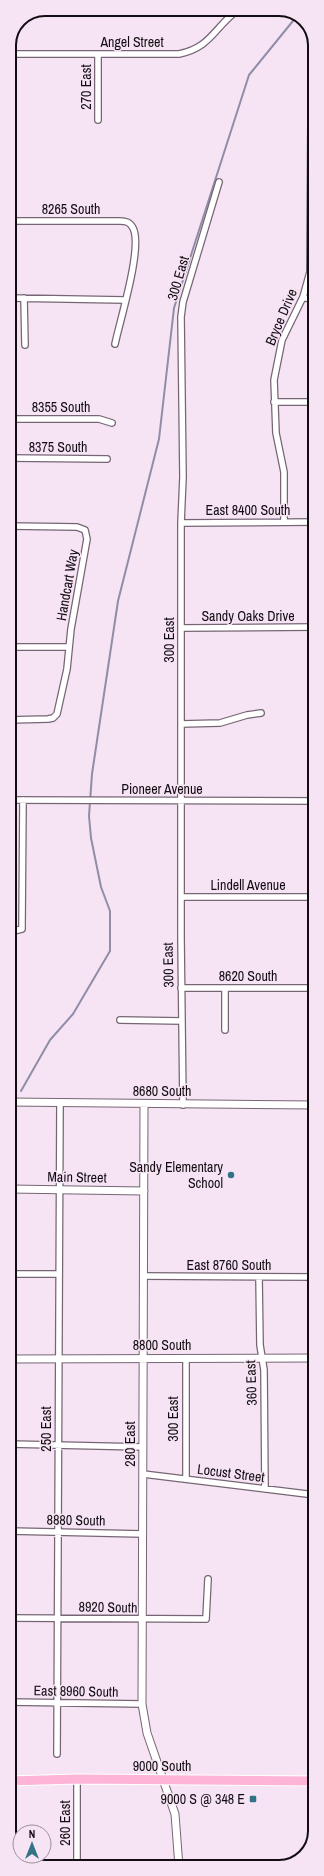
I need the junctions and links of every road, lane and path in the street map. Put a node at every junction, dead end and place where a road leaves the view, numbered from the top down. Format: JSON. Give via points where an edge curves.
{"nodes":[{"id":1,"x":230,"y":16,"type":"edge"},
{"id":2,"x":16,"y":54,"type":"edge"},
{"id":3,"x":98,"y":54,"type":"junction"},
{"id":4,"x":98,"y":120,"type":"dead end"},
{"id":5,"x":219,"y":182,"type":"dead end"},
{"id":6,"x":16,"y":221,"type":"edge"},
{"id":7,"x":308,"y":279,"type":"edge"},
{"id":8,"x":303,"y":297,"type":"junction"},
{"id":9,"x":16,"y":298,"type":"edge"},
{"id":10,"x":24,"y":298,"type":"junction"},
{"id":11,"x":308,"y":299,"type":"edge"},
{"id":12,"x":125,"y":300,"type":"junction"},
{"id":13,"x":115,"y":344,"type":"dead end"},
{"id":14,"x":25,"y":345,"type":"dead end"},
{"id":15,"x":274,"y":402,"type":"junction"},
{"id":16,"x":308,"y":402,"type":"edge"},
{"id":17,"x":16,"y":419,"type":"edge"},
{"id":18,"x":112,"y":423,"type":"dead end"},
{"id":19,"x":16,"y":458,"type":"edge"},
{"id":20,"x":107,"y":459,"type":"dead end"},
{"id":21,"x":284,"y":522,"type":"junction"},
{"id":22,"x":308,"y":522,"type":"edge"},
{"id":23,"x":181,"y":523,"type":"junction"},
{"id":24,"x":16,"y":526,"type":"edge"},
{"id":25,"x":308,"y":627,"type":"edge"},
{"id":26,"x":182,"y":628,"type":"junction"},
{"id":27,"x":16,"y":647,"type":"edge"},
{"id":28,"x":69,"y":647,"type":"junction"},
{"id":29,"x":261,"y":713,"type":"dead end"},
{"id":30,"x":16,"y":720,"type":"edge"},
{"id":31,"x":181,"y":724,"type":"junction"},
{"id":32,"x":16,"y":800,"type":"edge"},
{"id":33,"x":23,"y":800,"type":"junction"},
{"id":34,"x":181,"y":801,"type":"junction"},
{"id":35,"x":308,"y":801,"type":"edge"},
{"id":36,"x":181,"y":897,"type":"junction"},
{"id":37,"x":308,"y":897,"type":"edge"},
{"id":38,"x":16,"y":930,"type":"edge"},
{"id":39,"x":181,"y":988,"type":"junction"},
{"id":40,"x":225,"y":988,"type":"junction"},
{"id":41,"x":308,"y":988,"type":"edge"},
{"id":42,"x":120,"y":1020,"type":"dead end"},
{"id":43,"x":182,"y":1021,"type":"junction"},
{"id":44,"x":225,"y":1030,"type":"dead end"},
{"id":45,"x":16,"y":1102,"type":"edge"},
{"id":46,"x":60,"y":1103,"type":"junction"},
{"id":47,"x":144,"y":1104,"type":"junction"},
{"id":48,"x":183,"y":1105,"type":"junction"},
{"id":49,"x":308,"y":1105,"type":"edge"},
{"id":50,"x":16,"y":1189,"type":"edge"},
{"id":51,"x":59,"y":1190,"type":"junction"},
{"id":52,"x":144,"y":1191,"type":"junction"},
{"id":53,"x":16,"y":1274,"type":"edge"},
{"id":54,"x":59,"y":1274,"type":"junction"},
{"id":55,"x":144,"y":1276,"type":"junction"},
{"id":56,"x":259,"y":1277,"type":"junction"},
{"id":57,"x":308,"y":1277,"type":"edge"},
{"id":58,"x":144,"y":1358,"type":"junction"},
{"id":59,"x":186,"y":1358,"type":"junction"},
{"id":60,"x":263,"y":1358,"type":"junction"},
{"id":61,"x":308,"y":1358,"type":"edge"},
{"id":62,"x":16,"y":1359,"type":"edge"},
{"id":63,"x":58,"y":1359,"type":"junction"},
{"id":64,"x":16,"y":1444,"type":"edge"},
{"id":65,"x":58,"y":1445,"type":"junction"},
{"id":66,"x":143,"y":1447,"type":"junction"},
{"id":67,"x":143,"y":1474,"type":"junction"},
{"id":68,"x":186,"y":1479,"type":"junction"},
{"id":69,"x":265,"y":1489,"type":"junction"},
{"id":70,"x":308,"y":1494,"type":"edge"},
{"id":71,"x":16,"y":1531,"type":"edge"},
{"id":72,"x":58,"y":1532,"type":"junction"},
{"id":73,"x":143,"y":1534,"type":"junction"},
{"id":74,"x":208,"y":1579,"type":"dead end"},
{"id":75,"x":16,"y":1618,"type":"edge"},
{"id":76,"x":57,"y":1618,"type":"junction"},
{"id":77,"x":143,"y":1619,"type":"junction"},
{"id":78,"x":16,"y":1702,"type":"edge"},
{"id":79,"x":57,"y":1703,"type":"junction"},
{"id":80,"x":142,"y":1704,"type":"junction"},
{"id":81,"x":57,"y":1754,"type":"dead end"},
{"id":82,"x":78,"y":1780,"type":"junction"},
{"id":83,"x":163,"y":1780,"type":"junction"},
{"id":84,"x":16,"y":1781,"type":"edge"},
{"id":85,"x":308,"y":1781,"type":"edge"},
{"id":86,"x":77,"y":1860,"type":"edge"},
{"id":87,"x":178,"y":1860,"type":"edge"}],
"edges":[{"from":1,"to":3,"type":"street","name":"Angel Street","via":[[202,46],[192,51],[179,54]]},
{"from":2,"to":3,"type":"street","name":"Angel Street"},
{"from":3,"to":4,"type":"street","name":"270 East"},
{"from":5,"to":23,"type":"street","name":"300 East","via":[[183,302]]},
{"from":6,"to":12,"type":"street","name":"8265 South","via":[[129,222],[135,234],[135,253]]},
{"from":7,"to":8,"type":"street","name":"Bryce Drive"},
{"from":8,"to":11,"type":"street"},
{"from":8,"to":15,"type":"street","name":"Bryce Drive","via":[[287,327],[278,354]]},
{"from":9,"to":10,"type":"street"},
{"from":10,"to":12,"type":"street"},
{"from":10,"to":14,"type":"street"},
{"from":12,"to":13,"type":"street"},
{"from":15,"to":16,"type":"street"},
{"from":15,"to":21,"type":"street","name":"Bryce Drive","via":[[276,433],[284,472]]},
{"from":17,"to":18,"type":"street","name":"8355 South","via":[[99,419]]},
{"from":19,"to":20,"type":"street","name":"8375 South"},
{"from":21,"to":22,"type":"street","name":"East 8400 South"},
{"from":21,"to":23,"type":"street","name":"East 8400 South"},
{"from":23,"to":26,"type":"street","name":"300 East"},
{"from":24,"to":28,"type":"street","name":"Handcart Way","via":[[77,527],[85,530],[86,543]]},
{"from":25,"to":26,"type":"street","name":"Sandy Oaks Drive"},
{"from":26,"to":31,"type":"street","name":"300 East"},
{"from":27,"to":28,"type":"street"},
{"from":28,"to":30,"type":"street","name":"Handcart Way","via":[[59,709],[53,718]]},
{"from":29,"to":31,"type":"street","via":[[220,723]]},
{"from":31,"to":34,"type":"street","name":"300 East"},
{"from":32,"to":33,"type":"street","name":"Pioneer Avenue"},
{"from":33,"to":34,"type":"street","name":"Pioneer Avenue"},
{"from":33,"to":38,"type":"street","via":[[22,929]]},
{"from":34,"to":35,"type":"street","name":"Pioneer Avenue"},
{"from":34,"to":36,"type":"street","name":"300 East"},
{"from":36,"to":37,"type":"street","name":"Lindell Avenue"},
{"from":36,"to":39,"type":"street","name":"300 East"},
{"from":39,"to":40,"type":"street","name":"8620 South"},
{"from":39,"to":43,"type":"street","name":"300 East"},
{"from":40,"to":41,"type":"street","name":"8620 South"},
{"from":40,"to":44,"type":"street"},
{"from":42,"to":43,"type":"street"},
{"from":43,"to":48,"type":"street","name":"300 East"},
{"from":45,"to":46,"type":"street","name":"8680 South"},
{"from":46,"to":47,"type":"street","name":"8680 South"},
{"from":46,"to":51,"type":"street","name":"250 East"},
{"from":47,"to":48,"type":"street","name":"8680 South"},
{"from":47,"to":52,"type":"street","name":"280 East"},
{"from":48,"to":49,"type":"street","name":"8680 South"},
{"from":50,"to":51,"type":"street","name":"Main Street"},
{"from":51,"to":52,"type":"street","name":"Main Street"},
{"from":51,"to":54,"type":"street","name":"250 East"},
{"from":52,"to":55,"type":"street","name":"280 East"},
{"from":53,"to":54,"type":"street"},
{"from":54,"to":63,"type":"street","name":"250 East"},
{"from":55,"to":56,"type":"street","name":"East 8760 South"},
{"from":55,"to":58,"type":"street","name":"280 East"},
{"from":56,"to":57,"type":"street","name":"East 8760 South"},
{"from":56,"to":60,"type":"street","name":"360 East","via":[[260,1345]]},
{"from":58,"to":59,"type":"street","name":"8800 South"},
{"from":58,"to":63,"type":"street","name":"8800 South"},
{"from":58,"to":66,"type":"street","name":"280 East"},
{"from":59,"to":60,"type":"street","name":"8800 South"},
{"from":59,"to":68,"type":"street","name":"300 East"},
{"from":60,"to":61,"type":"street","name":"8800 South"},
{"from":60,"to":69,"type":"street","name":"360 East"},
{"from":62,"to":63,"type":"street","name":"8800 South"},
{"from":63,"to":65,"type":"street","name":"250 East"},
{"from":64,"to":65,"type":"street"},
{"from":65,"to":66,"type":"street"},
{"from":65,"to":72,"type":"street","name":"250 East"},
{"from":66,"to":67,"type":"street","name":"280 East"},
{"from":67,"to":68,"type":"street","name":"Locust Street"},
{"from":67,"to":73,"type":"street","name":"280 East"},
{"from":68,"to":69,"type":"street","name":"Locust Street"},
{"from":69,"to":70,"type":"street","name":"Locust Street"},
{"from":71,"to":72,"type":"street","name":"8880 South"},
{"from":72,"to":73,"type":"street","name":"8880 South"},
{"from":72,"to":76,"type":"street","name":"250 East"},
{"from":73,"to":77,"type":"street","name":"280 East"},
{"from":74,"to":77,"type":"street","name":"8920 South","via":[[206,1619]]},
{"from":75,"to":76,"type":"street","name":"8920 South"},
{"from":76,"to":77,"type":"street","name":"8920 South"},
{"from":76,"to":79,"type":"street","name":"250 East"},
{"from":77,"to":80,"type":"street","name":"280 East"},
{"from":78,"to":79,"type":"street","name":"East 8960 South"},
{"from":79,"to":80,"type":"street","name":"East 8960 South"},
{"from":79,"to":81,"type":"street","name":"250 East"},
{"from":80,"to":83,"type":"street","name":"280 East","via":[[147,1733]]},
{"from":82,"to":83,"type":"main road","name":"9000 South"},
{"from":82,"to":84,"type":"main road","name":"9000 South"},
{"from":82,"to":86,"type":"street","name":"260 East"},
{"from":83,"to":85,"type":"main road","name":"9000 South"},
{"from":83,"to":87,"type":"street","via":[[175,1814]]}]}
